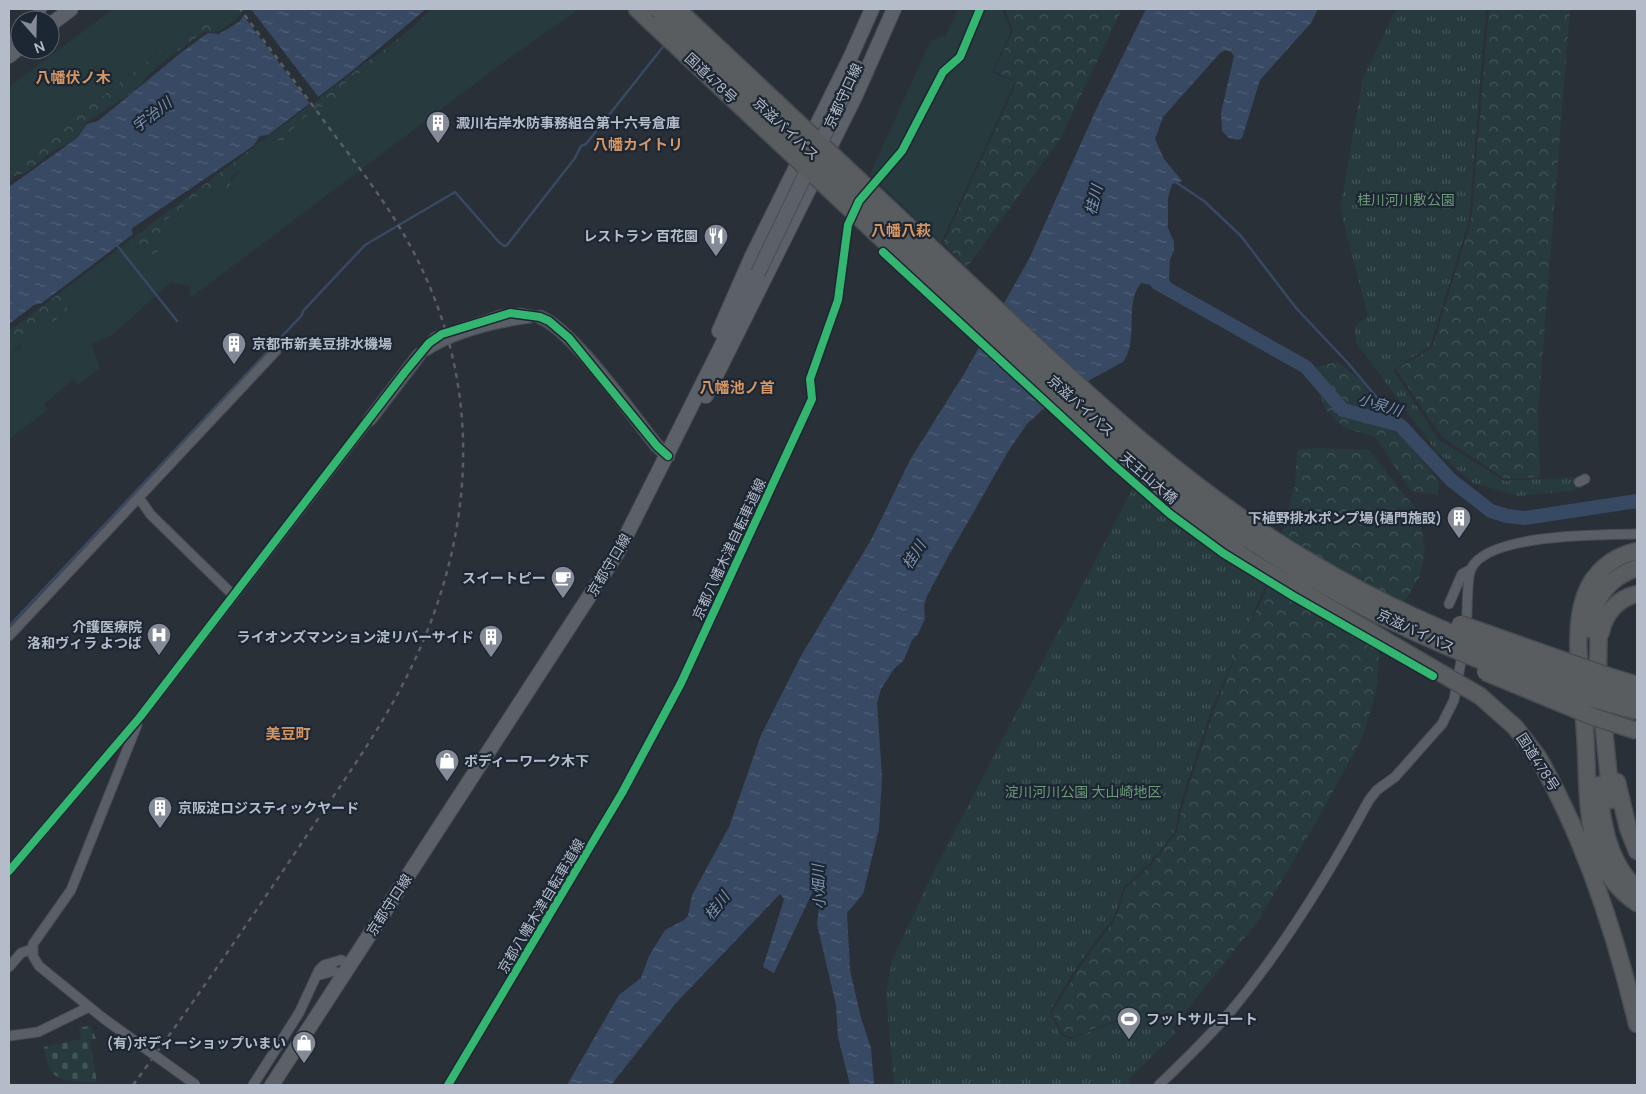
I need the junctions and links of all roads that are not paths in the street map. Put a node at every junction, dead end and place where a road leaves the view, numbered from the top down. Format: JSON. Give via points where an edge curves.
{"nodes":[{"id":1,"x":72,"y":9,"type":"edge"},
{"id":2,"x":637,"y":9,"type":"edge"},
{"id":3,"x":676,"y":9,"type":"edge"},
{"id":4,"x":872,"y":9,"type":"edge"},
{"id":5,"x":881,"y":9,"type":"edge"},
{"id":6,"x":894,"y":9,"type":"edge"},
{"id":7,"x":656,"y":17,"type":"edge"},
{"id":8,"x":60,"y":18,"type":"edge"},
{"id":9,"x":855,"y":72,"type":"junction"},
{"id":10,"x":809,"y":170,"type":"junction"},
{"id":11,"x":752,"y":256,"type":"junction"},
{"id":12,"x":775,"y":266,"type":"junction"},
{"id":13,"x":540,"y":317,"type":"joint"},
{"id":14,"x":276,"y":351,"type":"dead end"},
{"id":15,"x":420,"y":355,"type":"joint"},
{"id":16,"x":370,"y":419,"type":"joint"},
{"id":17,"x":669,"y":454,"type":"junction"},
{"id":18,"x":139,"y":498,"type":"junction"},
{"id":19,"x":1637,"y":534,"type":"edge"},
{"id":20,"x":1254,"y":543,"type":"junction"},
{"id":21,"x":1637,"y":551,"type":"edge"},
{"id":22,"x":1314,"y":565,"type":"junction"},
{"id":23,"x":1637,"y":568,"type":"edge"},
{"id":24,"x":1470,"y":570,"type":"junction"},
{"id":25,"x":1637,"y":577,"type":"edge"},
{"id":26,"x":1637,"y":594,"type":"edge"},
{"id":27,"x":234,"y":596,"type":"junction"},
{"id":28,"x":1449,"y":604,"type":"dead end"},
{"id":29,"x":9,"y":636,"type":"edge"},
{"id":30,"x":1598,"y":654,"type":"junction"},
{"id":31,"x":1590,"y":683,"type":"junction"},
{"id":32,"x":1637,"y":685,"type":"edge"},
{"id":33,"x":1522,"y":689,"type":"junction"},
{"id":34,"x":1637,"y":697,"type":"edge"},
{"id":35,"x":1637,"y":711,"type":"edge"},
{"id":36,"x":140,"y":718,"type":"junction"},
{"id":37,"x":1585,"y":728,"type":"junction"},
{"id":38,"x":1637,"y":731,"type":"edge"},
{"id":39,"x":1637,"y":742,"type":"edge"},
{"id":40,"x":1599,"y":796,"type":"junction"},
{"id":41,"x":1623,"y":849,"type":"edge"},
{"id":42,"x":9,"y":871,"type":"edge"},
{"id":43,"x":1637,"y":874,"type":"edge"},
{"id":44,"x":1635,"y":897,"type":"edge"},
{"id":45,"x":32,"y":949,"type":"junction"},
{"id":46,"x":346,"y":962,"type":"junction"},
{"id":47,"x":9,"y":967,"type":"edge"},
{"id":48,"x":338,"y":974,"type":"junction"},
{"id":49,"x":315,"y":977,"type":"junction"},
{"id":50,"x":89,"y":1007,"type":"junction"},
{"id":51,"x":1637,"y":1024,"type":"edge"},
{"id":52,"x":9,"y":1036,"type":"edge"},
{"id":53,"x":196,"y":1085,"type":"edge"},
{"id":54,"x":253,"y":1085,"type":"edge"},
{"id":55,"x":272,"y":1085,"type":"edge"},
{"id":56,"x":1160,"y":1085,"type":"edge"}],
"edges":[{"from":1,"to":8,"type":"main road"},
{"from":2,"to":7,"type":"highway","name":"国道478号"},
{"from":3,"to":22,"type":"highway","name":"京滋バイパス","bridge":true,"via":[[1138,440],[1224,506]]},
{"from":4,"to":9,"type":"main road"},
{"from":5,"to":9,"type":"main road","name":"京都守口線"},
{"from":6,"to":9,"type":"main road"},
{"from":7,"to":10,"type":"highway","name":"国道478号","bridge":true},
{"from":7,"to":20,"type":"highway","name":"京滋バイパス","bridge":true,"via":[[1085,411],[1171,484]]},
{"from":9,"to":10,"type":"main road","name":"京都守口線","bridge":true},
{"from":9,"to":11,"type":"main road"},
{"from":9,"to":12,"type":"main road"},
{"from":10,"to":17,"type":"main road","name":"京都守口線","bridge":true},
{"from":10,"to":51,"type":"highway","name":"国道478号","bridge":true,"via":[[1076,421],[1163,497],[1250,561],[1480,696],[1515,727],[1538,757],[1563,800],[1616,945]]},
{"from":11,"to":12,"type":"street"},
{"from":11,"to":17,"type":"main road","via":[[680,414]]},
{"from":12,"to":17,"type":"main road","via":[[684,438]]},
{"from":13,"to":15,"type":"street","via":[[520,313],[500,315],[435,337]]},
{"from":13,"to":17,"type":"street","via":[[569,338],[657,446]]},
{"from":14,"to":18,"type":"street"},
{"from":15,"to":16,"type":"street"},
{"from":16,"to":27,"type":"street"},
{"from":17,"to":46,"type":"main road","name":"京都守口線","via":[[618,552]]},
{"from":18,"to":27,"type":"street","via":[[151,515]]},
{"from":18,"to":29,"type":"street"},
{"from":19,"to":24,"type":"street","via":[[1526,541],[1494,550],[1476,561]]},
{"from":20,"to":33,"type":"highway","bridge":true,"via":[[1288,568],[1370,616]]},
{"from":20,"to":35,"type":"highway","name":"京滋バイパス","bridge":true,"via":[[1365,607],[1445,645],[1540,682]]},
{"from":21,"to":37,"type":"highway","via":[[1606,565],[1598,572],[1585,596],[1579,645]]},
{"from":22,"to":31,"type":"highway","name":"京滋バイパス","bridge":true,"via":[[1436,626]]},
{"from":22,"to":32,"type":"highway","bridge":true,"via":[[1421,610]]},
{"from":23,"to":31,"type":"highway","via":[[1610,583],[1596,603],[1588,638]]},
{"from":24,"to":28,"type":"street","via":[[1462,574]]},
{"from":24,"to":56,"type":"street","via":[[1468,619],[1460,673],[1442,724],[1395,777],[1370,796],[1308,904],[1256,979],[1230,1012]]},
{"from":25,"to":30,"type":"highway","via":[[1618,586],[1604,602],[1600,614]]},
{"from":26,"to":30,"type":"highway","via":[[1623,600],[1608,614]]},
{"from":27,"to":36,"type":"street"},
{"from":30,"to":41,"type":"highway","via":[[1602,722],[1628,828]]},
{"from":31,"to":34,"type":"highway","name":"京滋バイパス","bridge":true},
{"from":31,"to":40,"type":"highway"},
{"from":33,"to":38,"type":"highway","bridge":true},
{"from":33,"to":39,"type":"highway","bridge":true,"via":[[1596,726]]},
{"from":36,"to":42,"type":"street"},
{"from":36,"to":45,"type":"street","via":[[71,890]]},
{"from":37,"to":40,"type":"highway"},
{"from":37,"to":44,"type":"highway","via":[[1591,825],[1604,867]]},
{"from":40,"to":41,"type":"highway"},
{"from":41,"to":43,"type":"highway"},
{"from":41,"to":44,"type":"highway","via":[[1617,866]]},
{"from":45,"to":47,"type":"street","via":[[20,953]]},
{"from":45,"to":50,"type":"street","via":[[39,966]]},
{"from":46,"to":48,"type":"main road","name":"京都守口線"},
{"from":46,"to":49,"type":"street","via":[[324,965]]},
{"from":48,"to":49,"type":"street"},
{"from":48,"to":55,"type":"main road","name":"京都守口線"},
{"from":49,"to":54,"type":"street","via":[[299,1013]]},
{"from":50,"to":52,"type":"street","via":[[38,1032]]},
{"from":50,"to":53,"type":"street","bridge":true}]}
